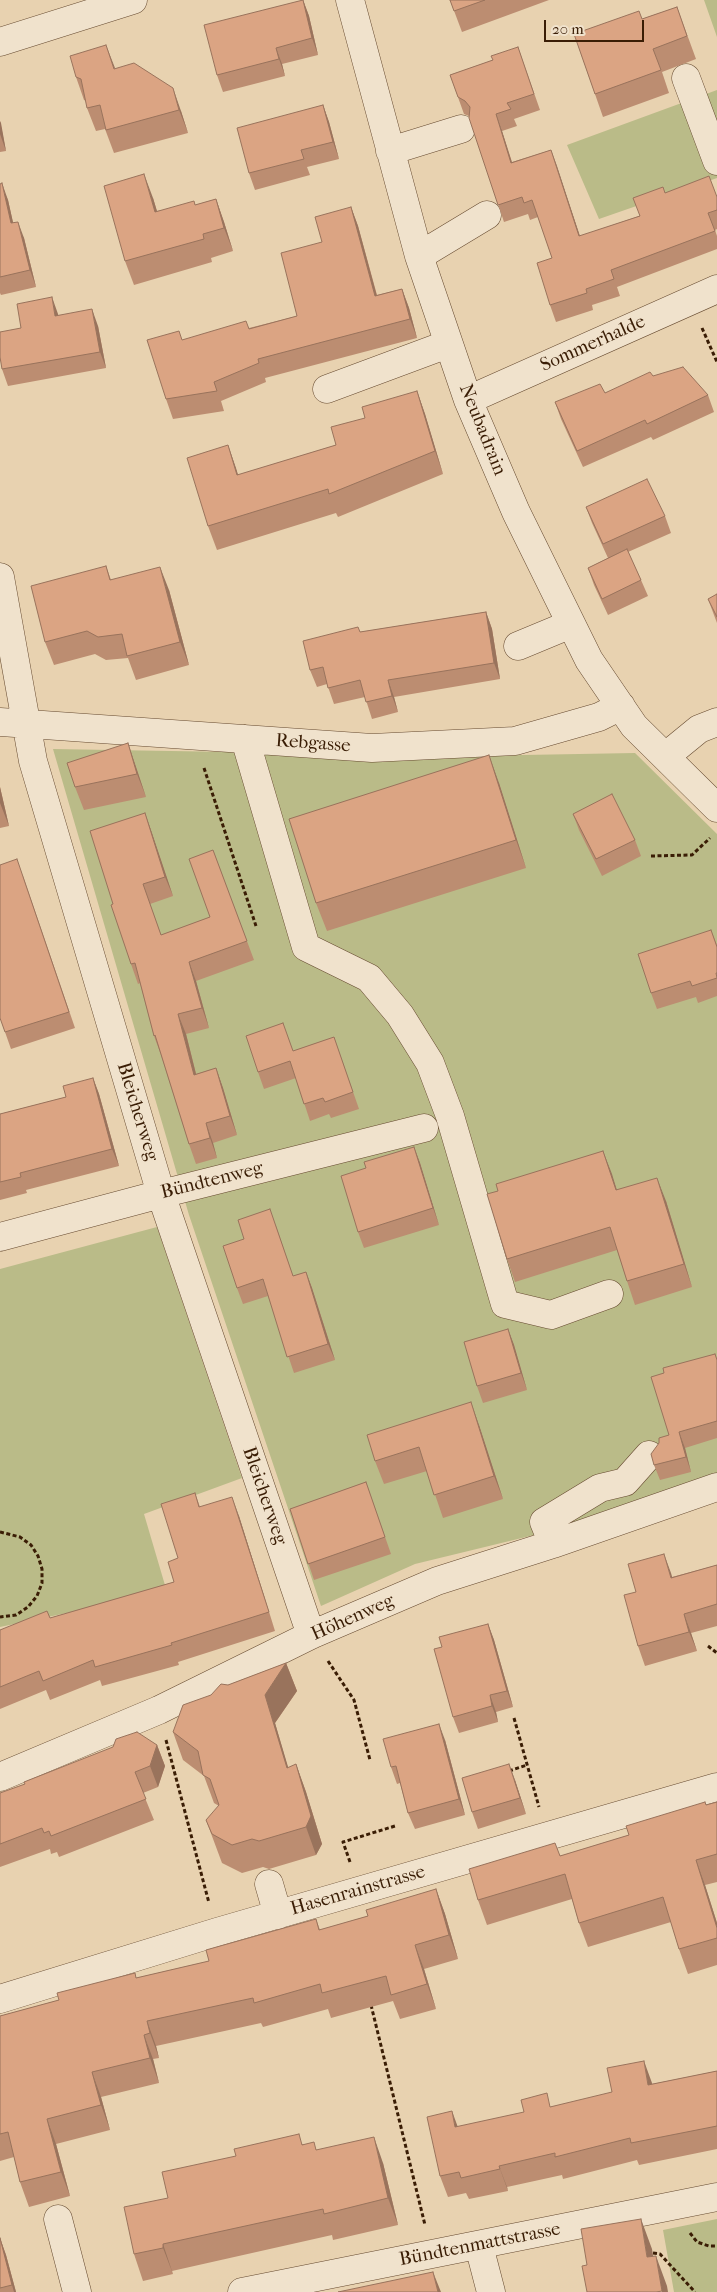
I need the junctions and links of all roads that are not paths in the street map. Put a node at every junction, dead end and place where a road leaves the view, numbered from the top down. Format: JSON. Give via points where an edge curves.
{"nodes":[{"id":1,"x":133,"y":0,"type":"edge"},
{"id":2,"x":350,"y":0,"type":"edge"},
{"id":3,"x":0,"y":42,"type":"edge"},
{"id":4,"x":686,"y":78,"type":"dead end"},
{"id":5,"x":461,"y":129,"type":"dead end"},
{"id":6,"x":390,"y":151,"type":"junction"},
{"id":7,"x":717,"y":161,"type":"edge"},
{"id":8,"x":487,"y":215,"type":"dead end"},
{"id":9,"x":419,"y":256,"type":"junction"},
{"id":10,"x":717,"y":289,"type":"edge"},
{"id":11,"x":448,"y":344,"type":"junction"},
{"id":12,"x":327,"y":389,"type":"dead end"},
{"id":13,"x":468,"y":400,"type":"junction"},
{"id":14,"x":0,"y":577,"type":"edge"},
{"id":15,"x":571,"y":624,"type":"junction"},
{"id":16,"x":518,"y":646,"type":"dead end"},
{"id":17,"x":621,"y":706,"type":"junction"},
{"id":18,"x":12,"y":722,"type":"edge"},
{"id":19,"x":717,"y":722,"type":"edge"},
{"id":20,"x":245,"y":739,"type":"junction"},
{"id":21,"x":666,"y":756,"type":"junction"},
{"id":22,"x":717,"y":808,"type":"edge"},
{"id":23,"x":424,"y":1128,"type":"dead end"},
{"id":24,"x":161,"y":1194,"type":"junction"},
{"id":25,"x":0,"y":1236,"type":"edge"},
{"id":26,"x":609,"y":1294,"type":"dead end"},
{"id":27,"x":650,"y":1455,"type":"edge"},
{"id":28,"x":717,"y":1487,"type":"edge"},
{"id":29,"x":554,"y":1544,"type":"junction"},
{"id":30,"x":312,"y":1635,"type":"junction"},
{"id":31,"x":0,"y":1776,"type":"edge"},
{"id":32,"x":717,"y":1787,"type":"edge"},
{"id":33,"x":269,"y":1884,"type":"dead end"},
{"id":34,"x":278,"y":1914,"type":"junction"},
{"id":35,"x":0,"y":1999,"type":"edge"},
{"id":36,"x":717,"y":2197,"type":"edge"},
{"id":37,"x":58,"y":2219,"type":"dead end"},
{"id":38,"x":479,"y":2246,"type":"junction"},
{"id":39,"x":77,"y":2292,"type":"edge"},
{"id":40,"x":242,"y":2292,"type":"edge"},
{"id":41,"x":490,"y":2292,"type":"edge"}],
"edges":[{"from":1,"to":3,"type":"street"},
{"from":2,"to":6,"type":"street","name":"Neubadrain"},
{"from":4,"to":7,"type":"street"},
{"from":5,"to":6,"type":"street"},
{"from":6,"to":9,"type":"street","name":"Neubadrain"},
{"from":8,"to":9,"type":"street"},
{"from":9,"to":11,"type":"street","name":"Neubadrain"},
{"from":10,"to":13,"type":"street","name":"Sommerhalde"},
{"from":11,"to":12,"type":"street"},
{"from":11,"to":13,"type":"street","name":"Neubadrain"},
{"from":13,"to":15,"type":"street","name":"Neubadrain","via":[[516,512]]},
{"from":14,"to":18,"type":"street","name":"Bleicherweg"},
{"from":15,"to":16,"type":"street"},
{"from":15,"to":17,"type":"street","name":"Neubadrain","via":[[589,660]]},
{"from":17,"to":20,"type":"street","name":"Rebgasse","via":[[599,717],[514,742],[372,748]]},
{"from":17,"to":21,"type":"street","name":"Neubadrain","via":[[634,726]]},
{"from":18,"to":20,"type":"street","name":"Rebgasse"},
{"from":18,"to":24,"type":"street","name":"Bleicherweg","via":[[33,761]]},
{"from":19,"to":21,"type":"street","via":[[699,729]]},
{"from":20,"to":26,"type":"street","via":[[306,947],[369,978],[400,1015],[430,1063],[450,1116],[505,1304],[551,1315]]},
{"from":21,"to":22,"type":"street","name":"Neubadrain"},
{"from":23,"to":24,"type":"street","name":"Bündtenweg"},
{"from":24,"to":25,"type":"street","name":"Bündtenweg"},
{"from":24,"to":30,"type":"street","name":"Bleicherweg"},
{"from":27,"to":29,"type":"street","via":[[625,1482],[600,1488],[544,1522]]},
{"from":28,"to":29,"type":"street","name":"Höhenweg"},
{"from":29,"to":30,"type":"street","name":"Höhenweg","via":[[437,1581]]},
{"from":30,"to":31,"type":"street","name":"Höhenweg","via":[[159,1710]]},
{"from":32,"to":34,"type":"street","name":"Hasenrainstrasse"},
{"from":33,"to":34,"type":"street"},
{"from":34,"to":35,"type":"street","name":"Hasenrainstrasse"},
{"from":36,"to":38,"type":"street","name":"Bündtenmattstrasse"},
{"from":37,"to":39,"type":"street"},
{"from":38,"to":40,"type":"street","name":"Bündtenmattstrasse"},
{"from":38,"to":41,"type":"street"}]}
